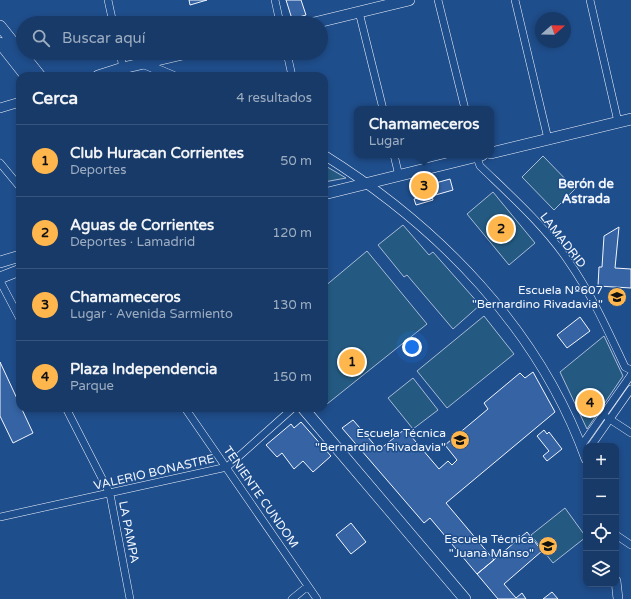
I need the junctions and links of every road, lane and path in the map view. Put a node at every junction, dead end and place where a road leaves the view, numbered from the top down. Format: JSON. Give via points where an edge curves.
{"nodes":[{"id":1,"x":108,"y":0,"type":"edge"},
{"id":2,"x":274,"y":0,"type":"edge"},
{"id":3,"x":409,"y":0,"type":"edge"},
{"id":4,"x":438,"y":0,"type":"edge"},
{"id":5,"x":515,"y":0,"type":"edge"},
{"id":6,"x":590,"y":0,"type":"edge"},
{"id":7,"x":359,"y":12,"type":"junction"},
{"id":8,"x":111,"y":16,"type":"edge"},
{"id":9,"x":278,"y":16,"type":"edge"},
{"id":10,"x":328,"y":20,"type":"edge"},
{"id":11,"x":0,"y":26,"type":"edge"},
{"id":12,"x":0,"y":43,"type":"edge"},
{"id":13,"x":16,"y":46,"type":"edge"},
{"id":14,"x":27,"y":60,"type":"edge"},
{"id":15,"x":121,"y":60,"type":"edge"},
{"id":16,"x":156,"y":60,"type":"edge"},
{"id":17,"x":289,"y":60,"type":"edge"},
{"id":18,"x":142,"y":63,"type":"junction"},
{"id":19,"x":123,"y":68,"type":"junction"},
{"id":20,"x":23,"y":72,"type":"edge"},
{"id":21,"x":37,"y":72,"type":"edge"},
{"id":22,"x":110,"y":72,"type":"edge"},
{"id":23,"x":163,"y":72,"type":"edge"},
{"id":24,"x":291,"y":72,"type":"edge"},
{"id":25,"x":16,"y":103,"type":"edge"},
{"id":26,"x":382,"y":106,"type":"edge"},
{"id":27,"x":464,"y":106,"type":"edge"},
{"id":28,"x":0,"y":108,"type":"edge"},
{"id":29,"x":631,"y":119,"type":"edge"},
{"id":30,"x":618,"y":122,"type":"junction"},
{"id":31,"x":548,"y":139,"type":"junction"},
{"id":32,"x":494,"y":152,"type":"edge"},
{"id":33,"x":328,"y":157,"type":"edge"},
{"id":34,"x":395,"y":158,"type":"edge"},
{"id":35,"x":470,"y":158,"type":"edge"},
{"id":36,"x":478,"y":158,"type":"edge"},
{"id":37,"x":0,"y":163,"type":"edge"},
{"id":38,"x":399,"y":176,"type":"junction"},
{"id":39,"x":16,"y":182,"type":"edge"},
{"id":40,"x":369,"y":183,"type":"junction"},
{"id":41,"x":328,"y":193,"type":"edge"},
{"id":42,"x":16,"y":257,"type":"edge"},
{"id":43,"x":0,"y":262,"type":"edge"},
{"id":44,"x":16,"y":272,"type":"edge"},
{"id":45,"x":0,"y":279,"type":"edge"},
{"id":46,"x":16,"y":311,"type":"edge"},
{"id":47,"x":631,"y":370,"type":"edge"},
{"id":48,"x":631,"y":375,"type":"edge"},
{"id":49,"x":631,"y":389,"type":"edge"},
{"id":50,"x":68,"y":412,"type":"edge"},
{"id":51,"x":188,"y":412,"type":"edge"},
{"id":52,"x":289,"y":412,"type":"edge"},
{"id":53,"x":307,"y":412,"type":"edge"},
{"id":54,"x":604,"y":415,"type":"junction"},
{"id":55,"x":610,"y":419,"type":"junction"},
{"id":56,"x":631,"y":433,"type":"edge"},
{"id":57,"x":590,"y":443,"type":"edge"},
{"id":58,"x":593,"y":443,"type":"edge"},
{"id":59,"x":583,"y":449,"type":"edge"},
{"id":60,"x":227,"y":467,"type":"junction"},
{"id":61,"x":110,"y":494,"type":"junction"},
{"id":62,"x":0,"y":517,"type":"edge"},
{"id":63,"x":619,"y":537,"type":"edge"},
{"id":64,"x":631,"y":545,"type":"edge"},
{"id":65,"x":308,"y":586,"type":"junction"},
{"id":66,"x":617,"y":587,"type":"edge"},
{"id":67,"x":130,"y":599,"type":"edge"},
{"id":68,"x":292,"y":599,"type":"edge"},
{"id":69,"x":318,"y":599,"type":"edge"},
{"id":70,"x":466,"y":599,"type":"edge"},
{"id":71,"x":618,"y":599,"type":"edge"}],
"edges":[{"from":1,"to":8,"type":"street"},
{"from":2,"to":9,"type":"street"},
{"from":3,"to":7,"type":"main road"},
{"from":4,"to":27,"type":"street"},
{"from":5,"to":31,"type":"street"},
{"from":6,"to":30,"type":"street"},
{"from":7,"to":10,"type":"main road"},
{"from":7,"to":26,"type":"street"},
{"from":11,"to":13,"type":"main road"},
{"from":12,"to":20,"type":"main road"},
{"from":14,"to":21,"type":"main road"},
{"from":15,"to":19,"type":"street"},
{"from":16,"to":18,"type":"main road"},
{"from":17,"to":24,"type":"street"},
{"from":18,"to":19,"type":"main road"},
{"from":18,"to":23,"type":"street"},
{"from":19,"to":22,"type":"main road"},
{"from":25,"to":28,"type":"street"},
{"from":29,"to":30,"type":"main road"},
{"from":30,"to":31,"type":"main road"},
{"from":31,"to":32,"type":"main road"},
{"from":33,"to":40,"type":"street"},
{"from":34,"to":38,"type":"street"},
{"from":35,"to":38,"type":"main road"},
{"from":36,"to":47,"type":"street","name":"LAMADRID","via":[[480,166],[569,261],[595,305],[625,367]]},
{"from":37,"to":39,"type":"street"},
{"from":38,"to":40,"type":"main road"},
{"from":40,"to":41,"type":"main road"},
{"from":40,"to":59,"type":"street","via":[[436,239],[496,301],[537,359],[561,400]]},
{"from":42,"to":43,"type":"main road"},
{"from":44,"to":45,"type":"main road"},
{"from":45,"to":46,"type":"street"},
{"from":48,"to":54,"type":"street"},
{"from":49,"to":55,"type":"street"},
{"from":50,"to":61,"type":"street","name":"LA PAMPA"},
{"from":51,"to":60,"type":"street","name":"TENIENTE CUNDOM"},
{"from":52,"to":60,"type":"street","name":"VALERIO BONASTRE"},
{"from":53,"to":70,"type":"main road"},
{"from":54,"to":55,"type":"street"},
{"from":54,"to":57,"type":"street"},
{"from":55,"to":56,"type":"street"},
{"from":55,"to":58,"type":"street"},
{"from":60,"to":61,"type":"street","name":"VALERIO BONASTRE"},
{"from":60,"to":65,"type":"street","name":"TENIENTE CUNDOM"},
{"from":61,"to":62,"type":"street","name":"VALERIO BONASTRE"},
{"from":61,"to":67,"type":"street","name":"LA PAMPA"},
{"from":63,"to":64,"type":"street"},
{"from":65,"to":68,"type":"street"},
{"from":65,"to":69,"type":"street","name":"TENIENTE CUNDOM"},
{"from":66,"to":71,"type":"street"}]}
